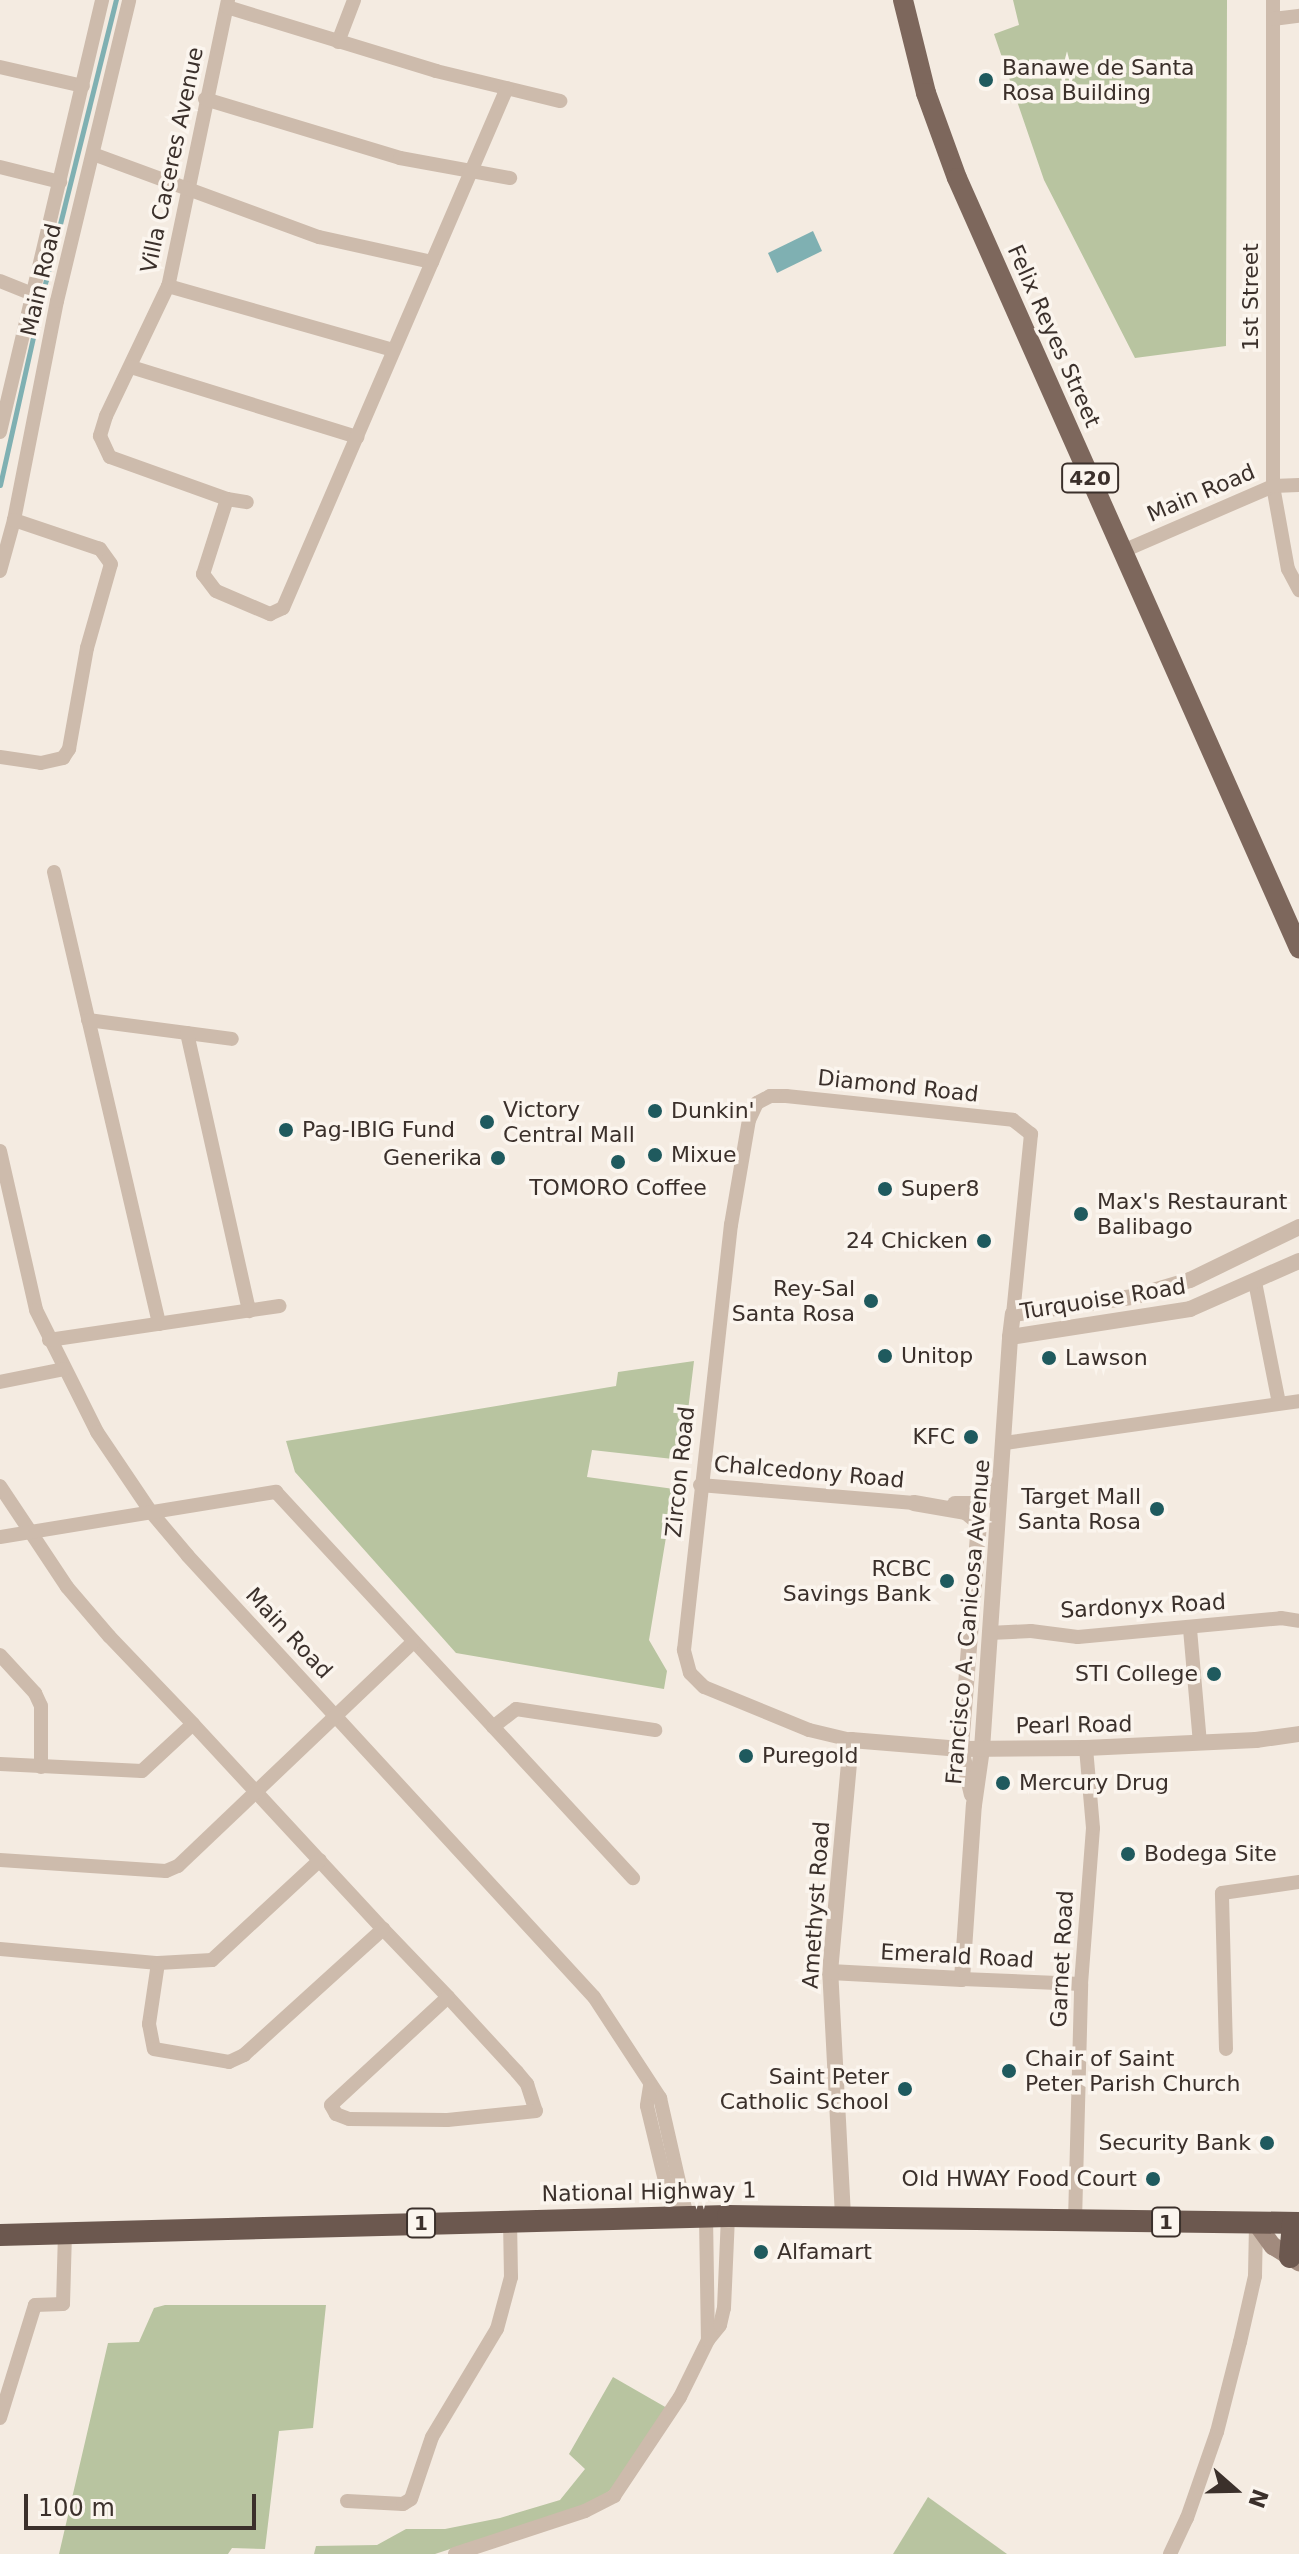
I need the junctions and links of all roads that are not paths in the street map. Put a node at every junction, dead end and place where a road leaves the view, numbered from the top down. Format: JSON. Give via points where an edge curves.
{"nodes":[{"id":1,"x":102,"y":0,"type":"edge"},
{"id":2,"x":129,"y":0,"type":"edge"},
{"id":3,"x":354,"y":0,"type":"edge"},
{"id":4,"x":903,"y":0,"type":"edge"},
{"id":5,"x":1273,"y":0,"type":"edge"},
{"id":6,"x":228,"y":4,"type":"edge"},
{"id":7,"x":1299,"y":16,"type":"edge"},
{"id":8,"x":1273,"y":19,"type":"junction"},
{"id":9,"x":338,"y":42,"type":"junction"},
{"id":10,"x":0,"y":67,"type":"edge"},
{"id":11,"x":83,"y":86,"type":"junction"},
{"id":12,"x":507,"y":88,"type":"junction"},
{"id":13,"x":205,"y":99,"type":"junction"},
{"id":14,"x":560,"y":101,"type":"dead end"},
{"id":15,"x":93,"y":154,"type":"junction"},
{"id":16,"x":0,"y":167,"type":"edge"},
{"id":17,"x":468,"y":171,"type":"junction"},
{"id":18,"x":510,"y":178,"type":"dead end"},
{"id":19,"x":60,"y":182,"type":"junction"},
{"id":20,"x":186,"y":191,"type":"junction"},
{"id":21,"x":432,"y":262,"type":"junction"},
{"id":22,"x":0,"y":281,"type":"edge"},
{"id":23,"x":168,"y":286,"type":"junction"},
{"id":24,"x":33,"y":294,"type":"junction"},
{"id":25,"x":393,"y":350,"type":"junction"},
{"id":26,"x":131,"y":367,"type":"junction"},
{"id":27,"x":0,"y":432,"type":"edge"},
{"id":28,"x":357,"y":437,"type":"junction"},
{"id":29,"x":1299,"y":485,"type":"edge"},
{"id":30,"x":1273,"y":486,"type":"junction"},
{"id":31,"x":227,"y":499,"type":"junction"},
{"id":32,"x":247,"y":502,"type":"dead end"},
{"id":33,"x":14,"y":520,"type":"junction"},
{"id":34,"x":1123,"y":551,"type":"junction"},
{"id":35,"x":0,"y":571,"type":"edge"},
{"id":36,"x":1299,"y":590,"type":"edge"},
{"id":37,"x":0,"y":757,"type":"edge"},
{"id":38,"x":54,"y":872,"type":"dead end"},
{"id":39,"x":1299,"y":948,"type":"edge"},
{"id":40,"x":88,"y":1020,"type":"junction"},
{"id":41,"x":187,"y":1033,"type":"junction"},
{"id":42,"x":232,"y":1039,"type":"dead end"},
{"id":43,"x":757,"y":1103,"type":"joint"},
{"id":44,"x":0,"y":1151,"type":"edge"},
{"id":45,"x":1299,"y":1227,"type":"edge"},
{"id":46,"x":1299,"y":1261,"type":"edge"},
{"id":47,"x":1258,"y":1290,"type":"junction"},
{"id":48,"x":280,"y":1306,"type":"dead end"},
{"id":49,"x":249,"y":1311,"type":"junction"},
{"id":50,"x":1013,"y":1314,"type":"junction"},
{"id":51,"x":159,"y":1324,"type":"junction"},
{"id":52,"x":1010,"y":1337,"type":"junction"},
{"id":53,"x":49,"y":1340,"type":"junction"},
{"id":54,"x":64,"y":1369,"type":"junction"},
{"id":55,"x":0,"y":1382,"type":"edge"},
{"id":56,"x":1299,"y":1401,"type":"edge"},
{"id":57,"x":1279,"y":1403,"type":"junction"},
{"id":58,"x":1005,"y":1443,"type":"junction"},
{"id":59,"x":1002,"y":1475,"type":"junction"},
{"id":60,"x":700,"y":1485,"type":"junction"},
{"id":61,"x":0,"y":1486,"type":"edge"},
{"id":62,"x":914,"y":1503,"type":"junction"},
{"id":63,"x":151,"y":1512,"type":"junction"},
{"id":64,"x":30,"y":1532,"type":"junction"},
{"id":65,"x":0,"y":1537,"type":"edge"},
{"id":66,"x":1299,"y":1621,"type":"edge"},
{"id":67,"x":1190,"y":1629,"type":"junction"},
{"id":68,"x":989,"y":1633,"type":"junction"},
{"id":69,"x":413,"y":1642,"type":"junction"},
{"id":70,"x":0,"y":1655,"type":"edge"},
{"id":71,"x":336,"y":1717,"type":"junction"},
{"id":72,"x":193,"y":1724,"type":"junction"},
{"id":73,"x":493,"y":1727,"type":"junction"},
{"id":74,"x":655,"y":1730,"type":"dead end"},
{"id":75,"x":1299,"y":1734,"type":"edge"},
{"id":76,"x":851,"y":1740,"type":"junction"},
{"id":77,"x":1200,"y":1743,"type":"junction"},
{"id":78,"x":1086,"y":1748,"type":"junction"},
{"id":79,"x":961,"y":1749,"type":"junction"},
{"id":80,"x":982,"y":1749,"type":"junction"},
{"id":81,"x":0,"y":1764,"type":"edge"},
{"id":82,"x":41,"y":1767,"type":"junction"},
{"id":83,"x":255,"y":1791,"type":"junction"},
{"id":84,"x":974,"y":1805,"type":"junction"},
{"id":85,"x":0,"y":1860,"type":"edge"},
{"id":86,"x":320,"y":1860,"type":"junction"},
{"id":87,"x":633,"y":1878,"type":"dead end"},
{"id":88,"x":1299,"y":1882,"type":"edge"},
{"id":89,"x":383,"y":1929,"type":"junction"},
{"id":90,"x":0,"y":1949,"type":"edge"},
{"id":91,"x":158,"y":1963,"type":"junction"},
{"id":92,"x":830,"y":1972,"type":"junction"},
{"id":93,"x":962,"y":1979,"type":"junction"},
{"id":94,"x":1081,"y":1984,"type":"junction"},
{"id":95,"x":448,"y":1997,"type":"junction"},
{"id":96,"x":1226,"y":2049,"type":"dead end"},
{"id":97,"x":843,"y":2216,"type":"junction"},
{"id":98,"x":699,"y":2217,"type":"junction"},
{"id":99,"x":510,"y":2220,"type":"junction"},
{"id":100,"x":1075,"y":2221,"type":"junction"},
{"id":101,"x":1256,"y":2223,"type":"junction"},
{"id":102,"x":1296,"y":2223,"type":"edge"},
{"id":103,"x":65,"y":2233,"type":"junction"},
{"id":104,"x":0,"y":2235,"type":"edge"},
{"id":105,"x":1295,"y":2260,"type":"edge"},
{"id":106,"x":708,"y":2340,"type":"junction"},
{"id":107,"x":0,"y":2418,"type":"edge"},
{"id":108,"x":347,"y":2501,"type":"dead end"},
{"id":109,"x":455,"y":2554,"type":"edge"},
{"id":110,"x":1170,"y":2554,"type":"edge"}],
"edges":[{"from":1,"to":11,"type":"street","name":"Main Road"},
{"from":2,"to":15,"type":"street","name":"Main Road"},
{"from":3,"to":9,"type":"street"},
{"from":4,"to":34,"type":"main road","name":"Felix Reyes Street","number":"420","via":[[926,93],[957,178]]},
{"from":5,"to":8,"type":"street","name":"1st Street"},
{"from":6,"to":9,"type":"street"},
{"from":6,"to":13,"type":"street","name":"Villa Caceres Avenue"},
{"from":7,"to":8,"type":"street"},
{"from":8,"to":30,"type":"street","name":"1st Street"},
{"from":9,"to":12,"type":"street"},
{"from":10,"to":11,"type":"street"},
{"from":11,"to":19,"type":"street","name":"Main Road"},
{"from":12,"to":14,"type":"street"},
{"from":12,"to":17,"type":"street"},
{"from":13,"to":17,"type":"street","via":[[400,158]]},
{"from":13,"to":20,"type":"street","name":"Villa Caceres Avenue"},
{"from":15,"to":20,"type":"street"},
{"from":15,"to":33,"type":"street","name":"Main Road","via":[[57,301]]},
{"from":16,"to":19,"type":"street"},
{"from":17,"to":18,"type":"street"},
{"from":17,"to":21,"type":"street"},
{"from":19,"to":24,"type":"street","name":"Main Road"},
{"from":20,"to":21,"type":"street","via":[[319,237]]},
{"from":20,"to":23,"type":"street","name":"Villa Caceres Avenue"},
{"from":21,"to":25,"type":"street"},
{"from":22,"to":24,"type":"street"},
{"from":23,"to":25,"type":"street"},
{"from":23,"to":26,"type":"street","name":"Villa Caceres Avenue"},
{"from":24,"to":27,"type":"street","name":"Main Road"},
{"from":25,"to":28,"type":"street"},
{"from":26,"to":28,"type":"street"},
{"from":26,"to":31,"type":"street","name":"Villa Caceres Avenue","via":[[102,424],[100,436],[110,457]]},
{"from":28,"to":31,"type":"street","via":[[283,608],[270,614],[216,591],[203,574]]},
{"from":29,"to":30,"type":"street","name":"Main Road"},
{"from":30,"to":34,"type":"street","name":"Main Road"},
{"from":30,"to":36,"type":"street","name":"1st Street","via":[[1288,569]]},
{"from":31,"to":32,"type":"street","name":"Villa Caceres Avenue"},
{"from":33,"to":35,"type":"street","name":"Main Road"},
{"from":33,"to":37,"type":"street","via":[[100,549],[111,564],[87,648],[69,749],[63,758],[41,763]]},
{"from":34,"to":39,"type":"main road","name":"Felix Reyes Street","number":"420"},
{"from":38,"to":40,"type":"street"},
{"from":40,"to":41,"type":"street"},
{"from":40,"to":51,"type":"street"},
{"from":41,"to":42,"type":"street"},
{"from":41,"to":49,"type":"street"},
{"from":43,"to":50,"type":"street","name":"Diamond Road","via":[[786,1096],[1013,1120],[1031,1134]]},
{"from":43,"to":60,"type":"street","name":"Zircon Road","via":[[749,1120],[731,1225]]},
{"from":44,"to":53,"type":"street","name":"Main Road","via":[[24,1266]]},
{"from":45,"to":50,"type":"street","name":"Turquoise Road","via":[[1190,1280],[1133,1297]]},
{"from":46,"to":47,"type":"street","name":"Turquoise Road"},
{"from":47,"to":52,"type":"street","name":"Turquoise Road","via":[[1190,1309]]},
{"from":47,"to":57,"type":"street"},
{"from":48,"to":49,"type":"street"},
{"from":49,"to":51,"type":"street"},
{"from":50,"to":52,"type":"street"},
{"from":51,"to":53,"type":"street"},
{"from":52,"to":58,"type":"street","name":"Turquoise Road"},
{"from":53,"to":54,"type":"street","name":"Main Road"},
{"from":54,"to":55,"type":"street"},
{"from":54,"to":63,"type":"street","name":"Main Road","via":[[97,1432]]},
{"from":56,"to":57,"type":"street"},
{"from":57,"to":58,"type":"street"},
{"from":58,"to":59,"type":"street","name":"Francisco A. Canicosa Avenue"},
{"from":59,"to":62,"type":"street","via":[[987,1500]]},
{"from":59,"to":68,"type":"street","name":"Francisco A. Canicosa Avenue"},
{"from":60,"to":62,"type":"street","name":"Chalcedony Road"},
{"from":60,"to":76,"type":"street","name":"Zircon Road","via":[[684,1650],[690,1673],[704,1687],[809,1730]]},
{"from":61,"to":64,"type":"street"},
{"from":62,"to":79,"type":"street","name":"Francisco A. Canicosa Avenue","via":[[966,1512],[979,1523]]},
{"from":63,"to":64,"type":"street"},
{"from":63,"to":69,"type":"street","via":[[276,1492]]},
{"from":63,"to":71,"type":"street","name":"Main Road"},
{"from":64,"to":65,"type":"street"},
{"from":64,"to":72,"type":"street","via":[[100,1627]]},
{"from":66,"to":67,"type":"street","name":"Sardonyx Road","via":[[1281,1618]]},
{"from":67,"to":68,"type":"street","name":"Sardonyx Road","via":[[1078,1637]]},
{"from":67,"to":77,"type":"street"},
{"from":68,"to":80,"type":"street","name":"Francisco A. Canicosa Avenue"},
{"from":69,"to":71,"type":"street"},
{"from":69,"to":73,"type":"street"},
{"from":70,"to":82,"type":"street","via":[[41,1706]]},
{"from":71,"to":83,"type":"street"},
{"from":71,"to":98,"type":"street","name":"Main Road","via":[[594,1997],[650,2086],[647,2106]]},
{"from":72,"to":82,"type":"street","via":[[142,1771]]},
{"from":72,"to":83,"type":"street"},
{"from":73,"to":74,"type":"street","via":[[516,1709]]},
{"from":73,"to":87,"type":"street"},
{"from":75,"to":77,"type":"street","name":"Pearl Road"},
{"from":76,"to":79,"type":"street","name":"Pearl Road"},
{"from":76,"to":92,"type":"street","name":"Amethyst Road"},
{"from":77,"to":78,"type":"street","name":"Pearl Road"},
{"from":78,"to":80,"type":"street","name":"Pearl Road"},
{"from":78,"to":94,"type":"street","name":"Garnet Road","via":[[1093,1828]]},
{"from":79,"to":80,"type":"street","name":"Pearl Road"},
{"from":79,"to":84,"type":"street","name":"Francisco A. Canicosa Avenue"},
{"from":80,"to":84,"type":"street","name":"Francisco A. Canicosa Avenue"},
{"from":81,"to":82,"type":"street"},
{"from":83,"to":85,"type":"street","via":[[178,1866],[166,1871]]},
{"from":83,"to":86,"type":"street"},
{"from":84,"to":93,"type":"street","name":"Francisco A. Canicosa Avenue"},
{"from":86,"to":89,"type":"street"},
{"from":86,"to":91,"type":"street","via":[[212,1960]]},
{"from":88,"to":96,"type":"street","via":[[1222,1893]]},
{"from":89,"to":91,"type":"street","via":[[244,2055],[229,2062],[154,2049],[149,2024]]},
{"from":89,"to":95,"type":"street"},
{"from":90,"to":91,"type":"street"},
{"from":92,"to":93,"type":"street","name":"Emerald Road"},
{"from":92,"to":97,"type":"street","name":"Amethyst Road"},
{"from":93,"to":94,"type":"street","name":"Emerald Road"},
{"from":94,"to":100,"type":"street","name":"Garnet Road"},
{"from":95,"to":95,"type":"street","via":[[331,2105],[336,2114],[349,2119],[447,2120],[536,2111],[527,2084]]},
{"from":97,"to":98,"type":"highway","name":"National Highway 1","number":"1"},
{"from":97,"to":100,"type":"highway","name":"National Highway 1","number":"1"},
{"from":98,"to":99,"type":"highway","name":"National Highway 1","number":"1"},
{"from":98,"to":106,"type":"street"},
{"from":98,"to":106,"type":"street","via":[[724,2308],[720,2325]]},
{"from":99,"to":103,"type":"highway","name":"National Highway 1","number":"1"},
{"from":99,"to":108,"type":"street","via":[[511,2277],[497,2329],[432,2437],[411,2499],[403,2504]]},
{"from":100,"to":101,"type":"highway","name":"National Highway 1","number":"1"},
{"from":101,"to":102,"type":"highway","name":"National Highway 1","number":"1"},
{"from":101,"to":105,"type":"main road","via":[[1273,2246]]},
{"from":101,"to":110,"type":"street","via":[[1255,2276],[1217,2432]]},
{"from":102,"to":105,"type":"highway"},
{"from":103,"to":104,"type":"highway","name":"National Highway 1","number":"1"},
{"from":103,"to":107,"type":"street","via":[[63,2304],[35,2305]]},
{"from":106,"to":109,"type":"street","via":[[680,2397],[614,2496],[585,2511]]}]}
